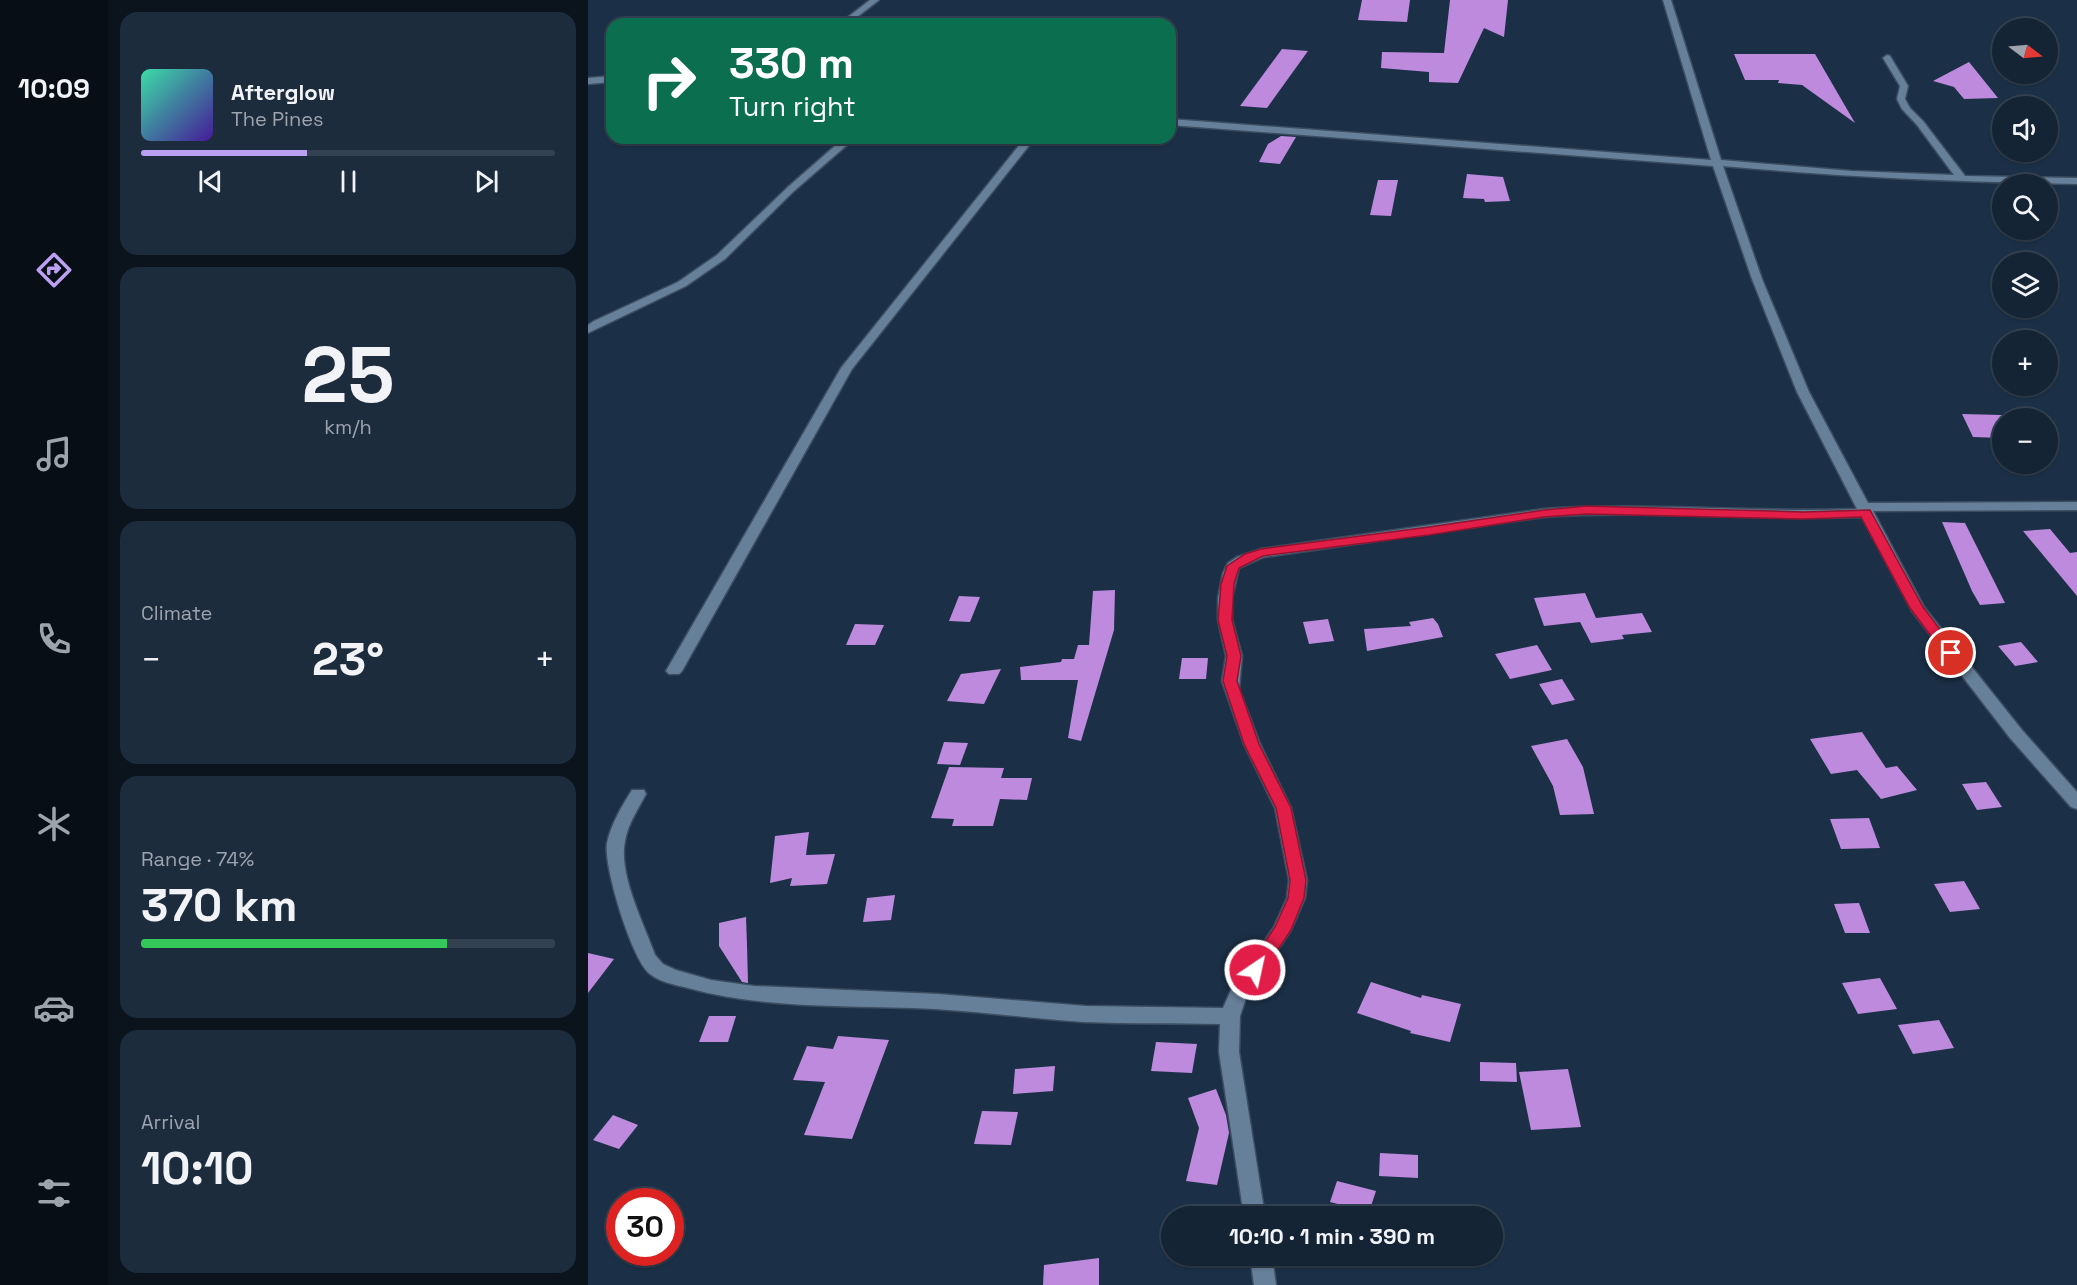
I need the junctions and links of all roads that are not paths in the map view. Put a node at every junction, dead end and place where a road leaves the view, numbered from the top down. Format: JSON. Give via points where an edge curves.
{"nodes":[{"id":1,"x":875,"y":0,"type":"edge"},
{"id":2,"x":1666,"y":0,"type":"edge"},
{"id":3,"x":851,"y":18,"type":"edge"},
{"id":4,"x":1887,"y":58,"type":"dead end"},
{"id":5,"x":606,"y":80,"type":"edge"},
{"id":6,"x":588,"y":81,"type":"edge"},
{"id":7,"x":1176,"y":122,"type":"edge"},
{"id":8,"x":843,"y":144,"type":"edge"},
{"id":9,"x":1025,"y":144,"type":"edge"},
{"id":10,"x":1717,"y":163,"type":"junction"},
{"id":11,"x":1962,"y":180,"type":"junction"},
{"id":12,"x":2077,"y":181,"type":"edge"},
{"id":13,"x":588,"y":330,"type":"edge"},
{"id":14,"x":2077,"y":506,"type":"edge"},
{"id":15,"x":1864,"y":510,"type":"junction"},
{"id":16,"x":674,"y":671,"type":"dead end"},
{"id":17,"x":638,"y":794,"type":"dead end"},
{"id":18,"x":2077,"y":804,"type":"edge"},
{"id":19,"x":1230,"y":1016,"type":"junction"},
{"id":20,"x":1253,"y":1206,"type":"edge"},
{"id":21,"x":1262,"y":1266,"type":"edge"},
{"id":22,"x":1265,"y":1285,"type":"edge"}],
"edges":[{"from":1,"to":3,"type":"street"},
{"from":2,"to":10,"type":"street"},
{"from":4,"to":11,"type":"street","via":[[1904,86],[1901,99],[1906,110]]},
{"from":5,"to":6,"type":"street"},
{"from":7,"to":10,"type":"street"},
{"from":8,"to":13,"type":"street","via":[[721,257],[682,284]]},
{"from":9,"to":16,"type":"street","via":[[847,368]]},
{"from":10,"to":11,"type":"street"},
{"from":10,"to":15,"type":"street","via":[[1757,279],[1803,392]]},
{"from":11,"to":12,"type":"street"},
{"from":14,"to":15,"type":"street"},
{"from":15,"to":18,"type":"street","via":[[1917,608]]},
{"from":15,"to":19,"type":"street","via":[[1803,515],[1555,512],[1261,553],[1233,566],[1225,620],[1234,656],[1231,689],[1283,808],[1298,880],[1296,898],[1282,930],[1238,995]]},
{"from":17,"to":19,"type":"street","via":[[620,829],[615,850],[617,869],[647,958],[656,969],[671,976],[754,994],[938,1002],[1086,1014]]},
{"from":19,"to":20,"type":"street","via":[[1229,1052]]},
{"from":21,"to":22,"type":"street"}]}
